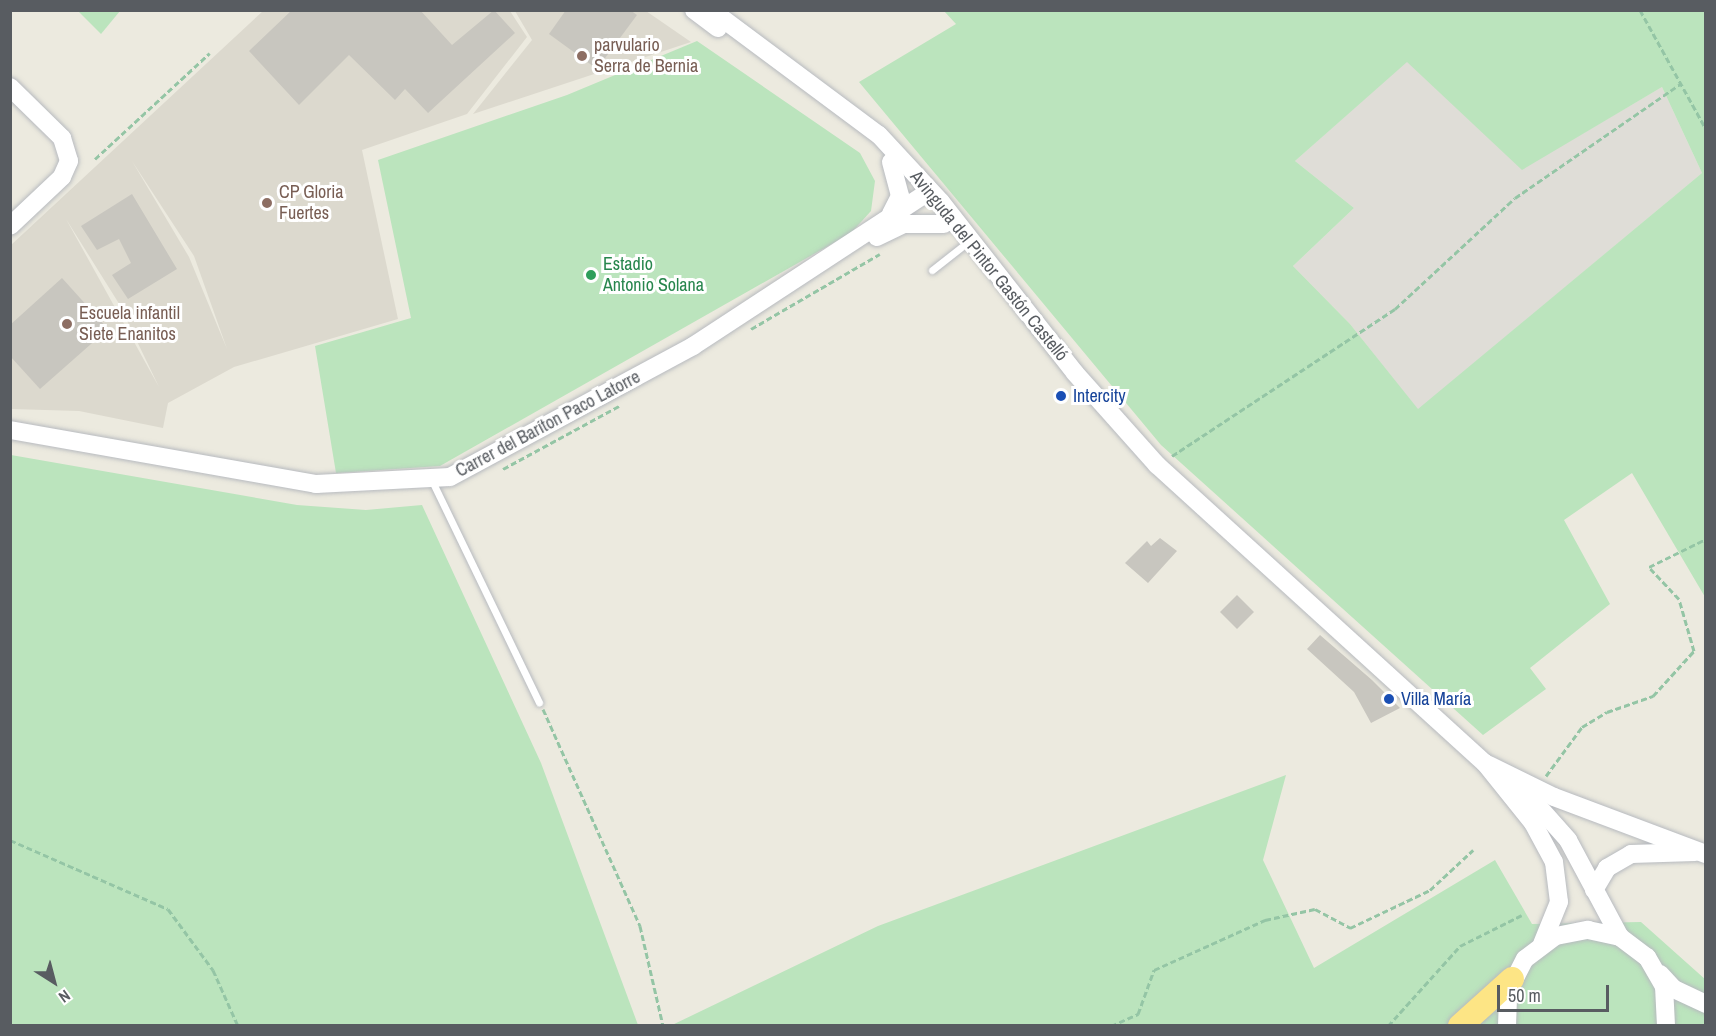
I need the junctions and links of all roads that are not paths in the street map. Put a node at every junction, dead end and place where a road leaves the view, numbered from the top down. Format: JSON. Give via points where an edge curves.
{"nodes":[{"id":1,"x":694,"y":10,"type":"edge"},
{"id":2,"x":711,"y":10,"type":"edge"},
{"id":3,"x":10,"y":87,"type":"edge"},
{"id":4,"x":891,"y":162,"type":"junction"},
{"id":5,"x":922,"y":196,"type":"junction"},
{"id":6,"x":884,"y":222,"type":"junction"},
{"id":7,"x":950,"y":223,"type":"junction"},
{"id":8,"x":10,"y":226,"type":"edge"},
{"id":9,"x":961,"y":247,"type":"junction"},
{"id":10,"x":811,"y":270,"type":"junction"},
{"id":11,"x":932,"y":270,"type":"dead end"},
{"id":12,"x":10,"y":430,"type":"edge"},
{"id":13,"x":432,"y":481,"type":"junction"},
{"id":14,"x":1269,"y":571,"type":"junction"},
{"id":15,"x":539,"y":702,"type":"road end"},
{"id":16,"x":1493,"y":767,"type":"junction"},
{"id":17,"x":1704,"y":853,"type":"edge"},
{"id":18,"x":1594,"y":890,"type":"junction"},
{"id":19,"x":1620,"y":937,"type":"junction"},
{"id":20,"x":1542,"y":944,"type":"junction"},
{"id":21,"x":1657,"y":971,"type":"junction"},
{"id":22,"x":1512,"y":979,"type":"junction"},
{"id":23,"x":1706,"y":1004,"type":"edge"},
{"id":24,"x":1460,"y":1026,"type":"edge"},
{"id":25,"x":1507,"y":1026,"type":"edge"},
{"id":26,"x":1666,"y":1026,"type":"edge"}],
"edges":[{"from":1,"to":4,"type":"main road","name":"Avinguda del Pintor Gastón Castelló","via":[[831,109]]},
{"from":2,"to":7,"type":"main road","name":"Avinguda del Pintor Gastón Castelló","via":[[879,135]]},
{"from":3,"to":8,"type":"main road","via":[[62,138],[69,161],[62,177]]},
{"from":4,"to":5,"type":"main road","name":"Avinguda del Pintor Gastón Castelló"},
{"from":4,"to":6,"type":"main road","name":"Avinguda del Pintor Gastón Castelló","via":[[900,196]]},
{"from":5,"to":6,"type":"main road","name":"Carrer del Baríton Paco Latorre"},
{"from":5,"to":7,"type":"main road","name":"Avinguda del Pintor Gastón Castelló"},
{"from":6,"to":10,"type":"main road","name":"Carrer del Baríton Paco Latorre"},
{"from":7,"to":9,"type":"main road","name":"Avinguda del Pintor Gastón Castelló"},
{"from":7,"to":10,"type":"main road","name":"Carrer del Baríton Paco Latorre","via":[[904,224]]},
{"from":7,"to":14,"type":"main road","name":"Avinguda del Pintor Gastón Castelló","via":[[1157,465]]},
{"from":9,"to":11,"type":"lane"},
{"from":9,"to":14,"type":"main road","name":"Avinguda del Pintor Gastón Castelló","via":[[1110,432]]},
{"from":10,"to":13,"type":"main road","name":"Carrer del Baríton Paco Latorre","via":[[693,346],[467,468]]},
{"from":12,"to":13,"type":"main road","name":"Carrer del Baríton Paco Latorre","via":[[316,484]]},
{"from":13,"to":15,"type":"lane"},
{"from":14,"to":16,"type":"main road","name":"Avinguda del Pintor Gastón Castelló"},
{"from":16,"to":17,"type":"main road","name":"Avinguda del Pintor Gastón Castelló","via":[[1536,788]]},
{"from":16,"to":18,"type":"main road","name":"Avinguda del Pintor Gastón Castelló","via":[[1568,840]]},
{"from":16,"to":20,"type":"main road","name":"Avinguda del Pintor Gastón Castelló","via":[[1533,823],[1554,862],[1559,902]]},
{"from":17,"to":18,"type":"main road","name":"Avinguda del Pintor Gastón Castelló","via":[[1631,854],[1607,868]]},
{"from":18,"to":19,"type":"main road","name":"Avinguda del Pintor Gastón Castelló"},
{"from":19,"to":20,"type":"main road","via":[[1588,930]]},
{"from":19,"to":21,"type":"main road"},
{"from":20,"to":22,"type":"main road"},
{"from":21,"to":23,"type":"main road","via":[[1674,989]]},
{"from":21,"to":26,"type":"main road","via":[[1667,1003]]},
{"from":22,"to":24,"type":"highway"},
{"from":22,"to":25,"type":"main road"}]}
